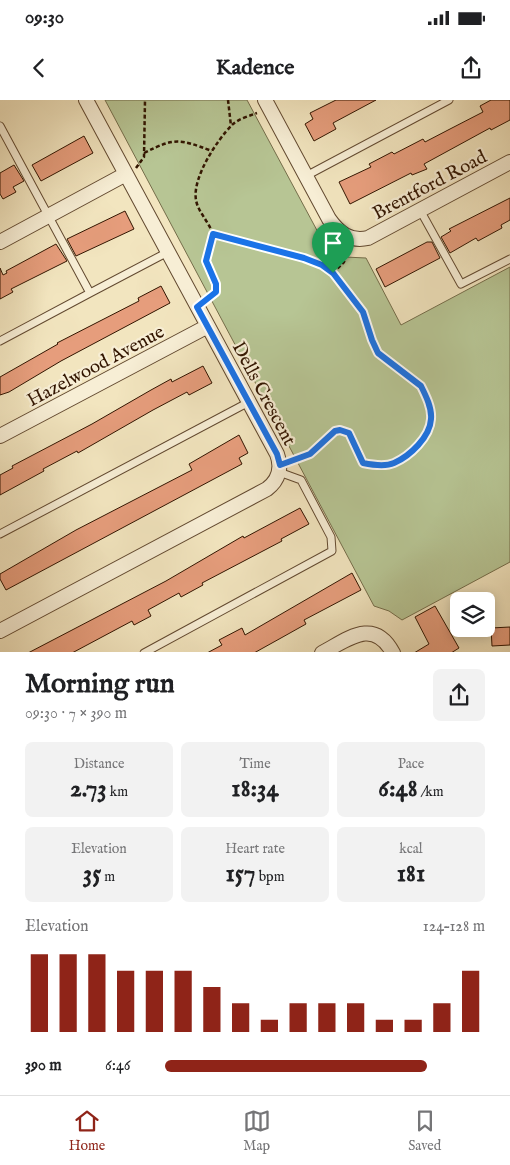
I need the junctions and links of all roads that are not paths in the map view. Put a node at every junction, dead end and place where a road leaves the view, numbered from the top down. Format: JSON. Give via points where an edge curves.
{"nodes":[{"id":1,"x":86,"y":100,"type":"edge"},
{"id":2,"x":449,"y":100,"type":"edge"},
{"id":3,"x":267,"y":104,"type":"edge"},
{"id":4,"x":0,"y":126,"type":"edge"},
{"id":5,"x":3,"y":139,"type":"edge"},
{"id":6,"x":510,"y":162,"type":"edge"},
{"id":7,"x":126,"y":174,"type":"junction"},
{"id":8,"x":306,"y":176,"type":"junction"},
{"id":9,"x":420,"y":210,"type":"junction"},
{"id":10,"x":48,"y":216,"type":"junction"},
{"id":11,"x":0,"y":242,"type":"edge"},
{"id":12,"x":168,"y":252,"type":"junction"},
{"id":13,"x":510,"y":259,"type":"edge"},
{"id":14,"x":90,"y":293,"type":"junction"},
{"id":15,"x":208,"y":326,"type":"junction"},
{"id":16,"x":0,"y":341,"type":"edge"},
{"id":17,"x":248,"y":402,"type":"junction"},
{"id":18,"x":0,"y":436,"type":"edge"},
{"id":19,"x":280,"y":468,"type":"junction"},
{"id":20,"x":0,"y":534,"type":"edge"},
{"id":21,"x":0,"y":631,"type":"edge"},
{"id":22,"x":144,"y":652,"type":"edge"},
{"id":23,"x":322,"y":652,"type":"edge"},
{"id":24,"x":393,"y":652,"type":"edge"}],
"edges":[{"from":1,"to":7,"type":"street","name":"Dells Crescent"},
{"from":2,"to":8,"type":"lane"},
{"from":3,"to":8,"type":"street"},
{"from":4,"to":5,"type":"lane"},
{"from":5,"to":10,"type":"lane"},
{"from":6,"to":9,"type":"street","name":"Brentford Road"},
{"from":7,"to":10,"type":"street"},
{"from":7,"to":12,"type":"street","name":"Dells Crescent"},
{"from":8,"to":9,"type":"street","name":"Brentford Road","via":[[336,230],[352,238],[368,238]]},
{"from":9,"to":13,"type":"lane","via":[[461,284]]},
{"from":10,"to":11,"type":"street"},
{"from":10,"to":14,"type":"lane"},
{"from":12,"to":14,"type":"lane"},
{"from":12,"to":15,"type":"street","name":"Dells Crescent"},
{"from":14,"to":16,"type":"lane"},
{"from":15,"to":17,"type":"street","name":"Dells Crescent"},
{"from":15,"to":18,"type":"street","name":"Hazelwood Avenue"},
{"from":17,"to":19,"type":"street","name":"Dells Crescent","via":[[277,454]]},
{"from":17,"to":20,"type":"lane"},
{"from":19,"to":21,"type":"street","name":"Dells Crescent","via":[[267,489]]},
{"from":19,"to":22,"type":"lane","via":[[301,480],[331,537],[332,551]]},
{"from":23,"to":24,"type":"street","via":[[357,634],[369,633],[383,639]]}]}
